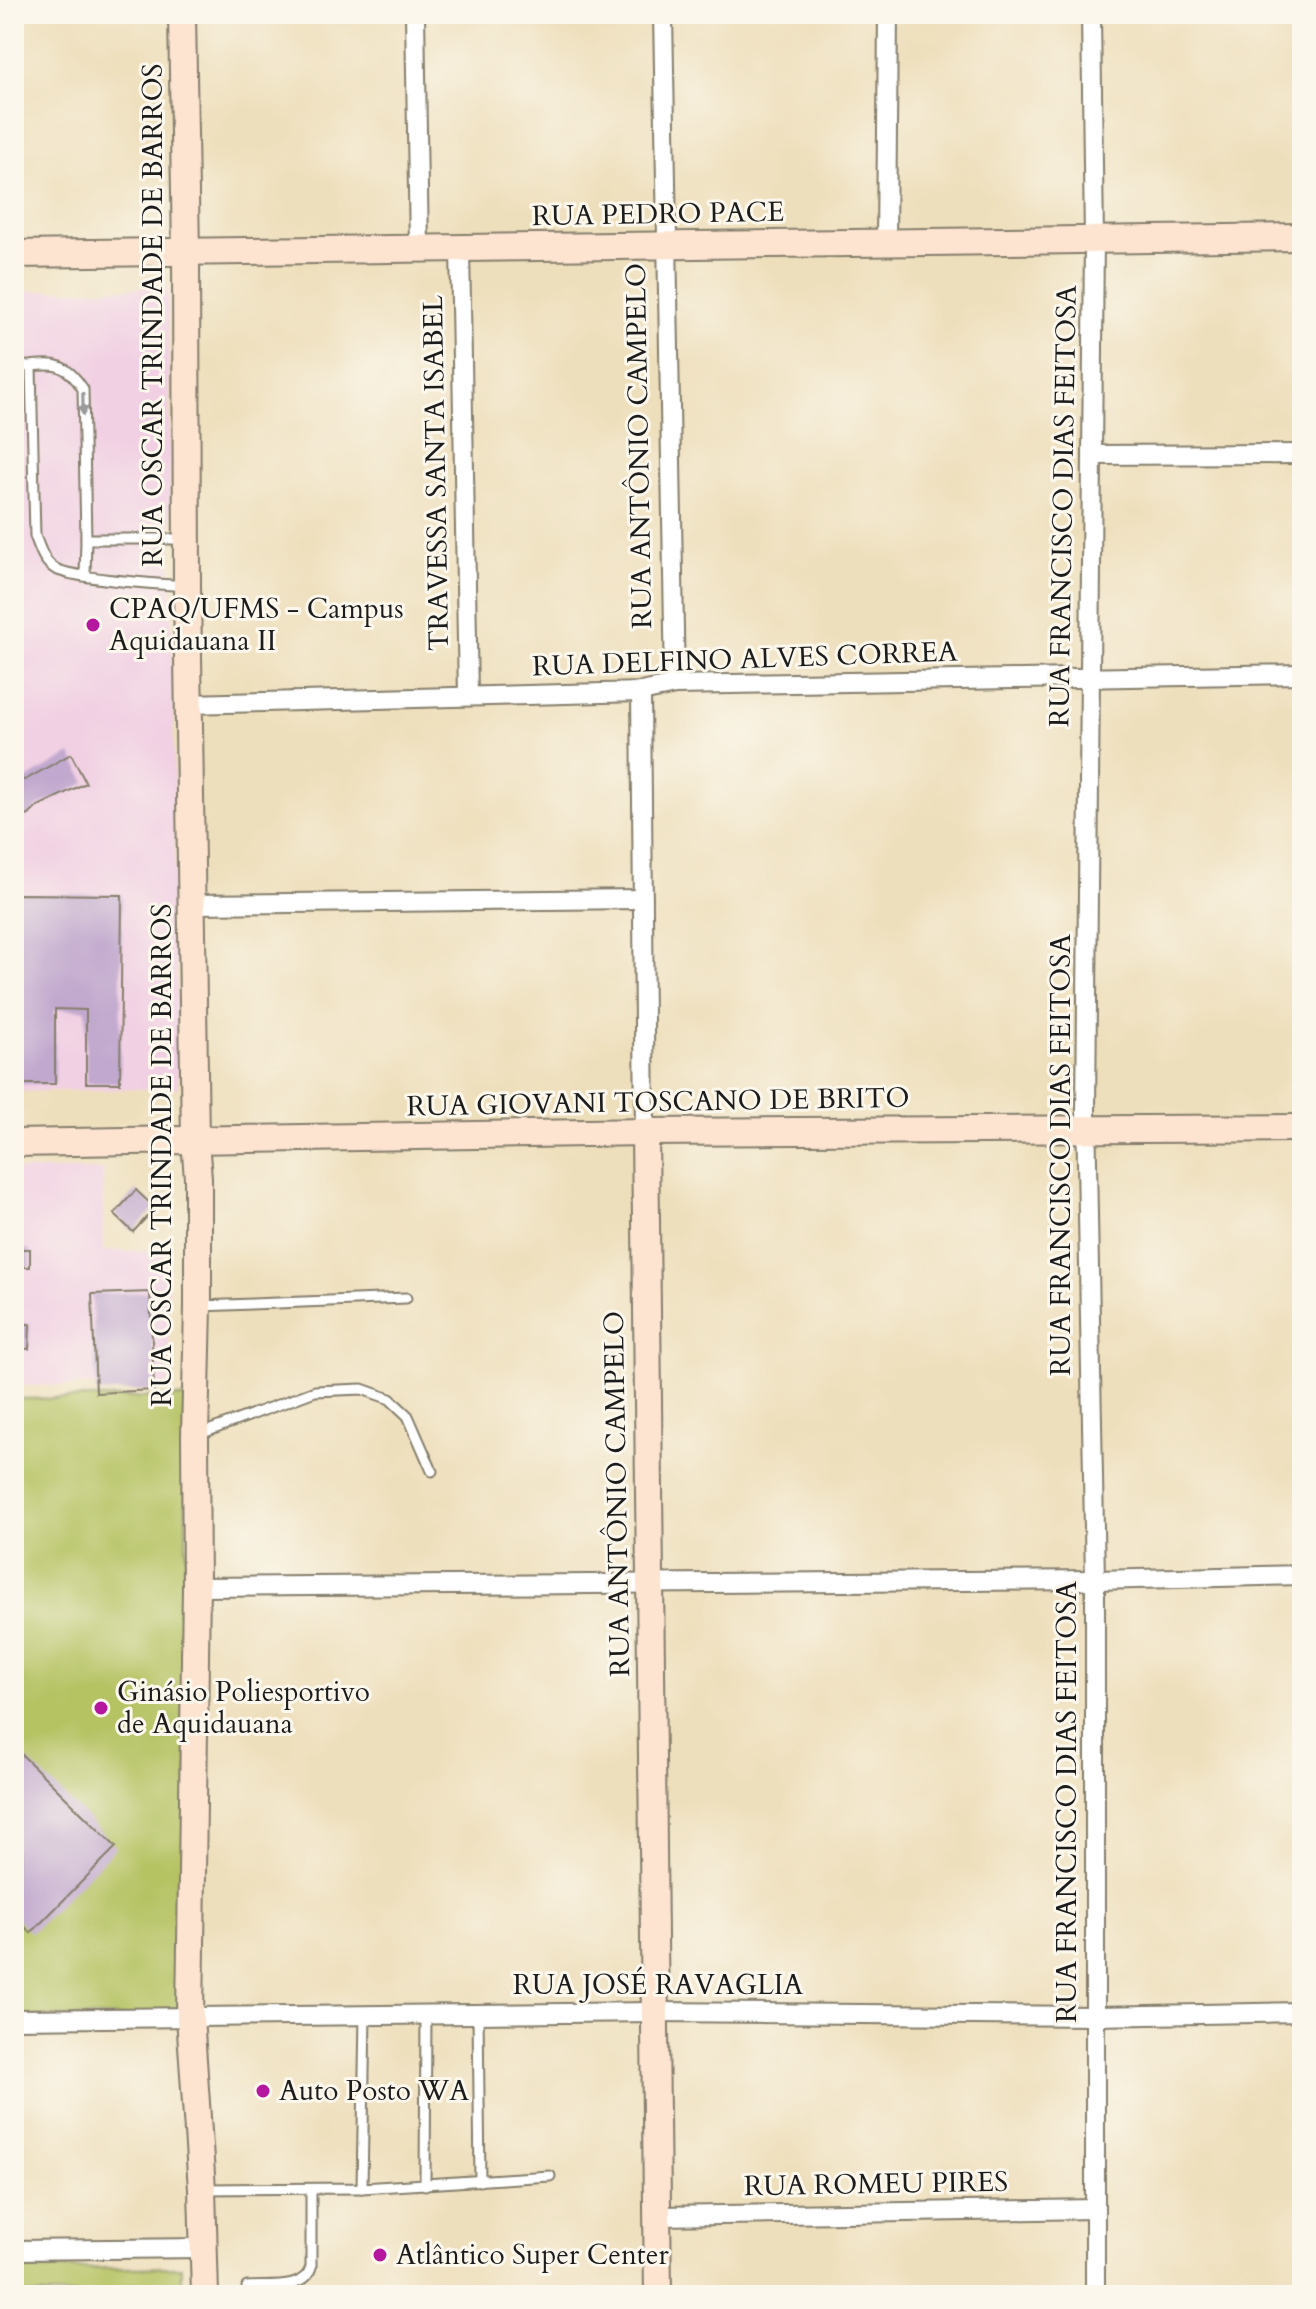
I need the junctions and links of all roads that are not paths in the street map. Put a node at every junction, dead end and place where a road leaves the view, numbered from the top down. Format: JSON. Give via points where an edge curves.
{"nodes":[{"id":1,"x":182,"y":14,"type":"edge"},
{"id":2,"x":415,"y":14,"type":"edge"},
{"id":3,"x":663,"y":14,"type":"edge"},
{"id":4,"x":888,"y":14,"type":"edge"},
{"id":5,"x":1091,"y":14,"type":"edge"},
{"id":6,"x":1302,"y":237,"type":"edge"},
{"id":7,"x":1094,"y":240,"type":"junction"},
{"id":8,"x":886,"y":244,"type":"junction"},
{"id":9,"x":667,"y":246,"type":"junction"},
{"id":10,"x":419,"y":248,"type":"junction"},
{"id":11,"x":460,"y":248,"type":"junction"},
{"id":12,"x":186,"y":253,"type":"junction"},
{"id":13,"x":14,"y":254,"type":"edge"},
{"id":14,"x":14,"y":367,"type":"edge"},
{"id":15,"x":31,"y":367,"type":"junction"},
{"id":16,"x":1302,"y":454,"type":"edge"},
{"id":17,"x":1092,"y":455,"type":"junction"},
{"id":18,"x":86,"y":539,"type":"junction"},
{"id":19,"x":188,"y":539,"type":"junction"},
{"id":20,"x":85,"y":576,"type":"junction"},
{"id":21,"x":187,"y":587,"type":"junction"},
{"id":22,"x":1302,"y":674,"type":"edge"},
{"id":23,"x":1090,"y":678,"type":"junction"},
{"id":24,"x":675,"y":685,"type":"junction"},
{"id":25,"x":641,"y":692,"type":"junction"},
{"id":26,"x":468,"y":696,"type":"junction"},
{"id":27,"x":189,"y":704,"type":"junction"},
{"id":28,"x":643,"y":899,"type":"junction"},
{"id":29,"x":193,"y":904,"type":"junction"},
{"id":30,"x":1302,"y":1128,"type":"edge"},
{"id":31,"x":1086,"y":1130,"type":"junction"},
{"id":32,"x":645,"y":1132,"type":"junction"},
{"id":33,"x":195,"y":1141,"type":"junction"},
{"id":34,"x":14,"y":1143,"type":"edge"},
{"id":35,"x":406,"y":1298,"type":"dead end"},
{"id":36,"x":198,"y":1306,"type":"junction"},
{"id":37,"x":195,"y":1436,"type":"junction"},
{"id":38,"x":432,"y":1471,"type":"dead end"},
{"id":39,"x":1302,"y":1575,"type":"edge"},
{"id":40,"x":1095,"y":1580,"type":"junction"},
{"id":41,"x":650,"y":1583,"type":"junction"},
{"id":42,"x":196,"y":1587,"type":"junction"},
{"id":43,"x":655,"y":2012,"type":"junction"},
{"id":44,"x":1302,"y":2012,"type":"edge"},
{"id":45,"x":426,"y":2014,"type":"junction"},
{"id":46,"x":478,"y":2014,"type":"junction"},
{"id":47,"x":365,"y":2015,"type":"junction"},
{"id":48,"x":1095,"y":2016,"type":"junction"},
{"id":49,"x":190,"y":2017,"type":"junction"},
{"id":50,"x":14,"y":2019,"type":"edge"},
{"id":51,"x":550,"y":2176,"type":"dead end"},
{"id":52,"x":480,"y":2181,"type":"junction"},
{"id":53,"x":425,"y":2185,"type":"junction"},
{"id":54,"x":362,"y":2188,"type":"junction"},
{"id":55,"x":202,"y":2189,"type":"junction"},
{"id":56,"x":311,"y":2190,"type":"junction"},
{"id":57,"x":1095,"y":2209,"type":"junction"},
{"id":58,"x":657,"y":2216,"type":"junction"},
{"id":59,"x":204,"y":2248,"type":"junction"},
{"id":60,"x":14,"y":2250,"type":"edge"},
{"id":61,"x":247,"y":2287,"type":"dead end"},
{"id":62,"x":205,"y":2295,"type":"edge"},
{"id":63,"x":658,"y":2295,"type":"edge"},
{"id":64,"x":1095,"y":2295,"type":"edge"}],
"edges":[{"from":1,"to":12,"type":"main road","name":"RUA OSCAR TRINDADE DE BARROS"},
{"from":2,"to":10,"type":"street"},
{"from":3,"to":9,"type":"street","name":"RUA ANTÔNIO CAMPELO"},
{"from":4,"to":8,"type":"street"},
{"from":5,"to":7,"type":"street","name":"RUA FRANCISCO DIAS FEITOSA"},
{"from":6,"to":7,"type":"main road","name":"RUA PEDRO PACE"},
{"from":7,"to":8,"type":"main road","name":"RUA PEDRO PACE"},
{"from":7,"to":17,"type":"street","name":"RUA FRANCISCO DIAS FEITOSA"},
{"from":8,"to":9,"type":"main road","name":"RUA PEDRO PACE"},
{"from":9,"to":11,"type":"main road","name":"RUA PEDRO PACE"},
{"from":9,"to":24,"type":"street","name":"RUA ANTÔNIO CAMPELO"},
{"from":10,"to":11,"type":"main road","name":"RUA PEDRO PACE"},
{"from":10,"to":12,"type":"main road","name":"RUA PEDRO PACE"},
{"from":11,"to":26,"type":"street","name":"TRAVESSA SANTA ISABEL"},
{"from":12,"to":13,"type":"main road","name":"RUA PEDRO PACE"},
{"from":12,"to":19,"type":"main road","name":"RUA OSCAR TRINDADE DE BARROS"},
{"from":14,"to":15,"type":"lane"},
{"from":15,"to":18,"type":"lane","one_way":true,"via":[[60,365],[83,389]]},
{"from":15,"to":20,"type":"lane","via":[[35,536],[44,559],[56,570]]},
{"from":16,"to":17,"type":"street"},
{"from":17,"to":23,"type":"street","name":"RUA FRANCISCO DIAS FEITOSA"},
{"from":18,"to":19,"type":"lane"},
{"from":18,"to":20,"type":"lane"},
{"from":19,"to":21,"type":"main road","name":"RUA OSCAR TRINDADE DE BARROS"},
{"from":20,"to":21,"type":"lane"},
{"from":21,"to":27,"type":"main road","name":"RUA OSCAR TRINDADE DE BARROS"},
{"from":22,"to":23,"type":"street","name":"RUA DELFINO ALVES CORREA"},
{"from":23,"to":24,"type":"street","name":"RUA DELFINO ALVES CORREA"},
{"from":23,"to":31,"type":"street","name":"RUA FRANCISCO DIAS FEITOSA"},
{"from":24,"to":25,"type":"street","name":"RUA DELFINO ALVES CORREA"},
{"from":25,"to":26,"type":"street","name":"RUA DELFINO ALVES CORREA"},
{"from":25,"to":28,"type":"street","name":"RUA ANTÔNIO CAMPELO"},
{"from":26,"to":27,"type":"street","name":"RUA DELFINO ALVES CORREA"},
{"from":27,"to":29,"type":"main road","name":"RUA OSCAR TRINDADE DE BARROS"},
{"from":28,"to":29,"type":"street"},
{"from":28,"to":32,"type":"street","name":"RUA ANTÔNIO CAMPELO"},
{"from":29,"to":33,"type":"main road","name":"RUA OSCAR TRINDADE DE BARROS"},
{"from":30,"to":31,"type":"main road","name":"RUA GIOVANI TOSCANO DE BRITO"},
{"from":31,"to":32,"type":"main road","name":"RUA GIOVANI TOSCANO DE BRITO"},
{"from":31,"to":40,"type":"street","name":"RUA FRANCISCO DIAS FEITOSA"},
{"from":32,"to":33,"type":"main road","name":"RUA GIOVANI TOSCANO DE BRITO"},
{"from":32,"to":41,"type":"main road","name":"RUA ANTÔNIO CAMPELO"},
{"from":33,"to":34,"type":"main road","name":"RUA GIOVANI TOSCANO DE BRITO"},
{"from":33,"to":36,"type":"main road","name":"RUA OSCAR TRINDADE DE BARROS"},
{"from":35,"to":36,"type":"lane"},
{"from":36,"to":37,"type":"main road","name":"RUA OSCAR TRINDADE DE BARROS"},
{"from":37,"to":38,"type":"lane","via":[[315,1391],[362,1389],[390,1399],[408,1416]]},
{"from":37,"to":42,"type":"main road","name":"RUA OSCAR TRINDADE DE BARROS"},
{"from":39,"to":40,"type":"street"},
{"from":40,"to":41,"type":"street"},
{"from":40,"to":48,"type":"street","name":"RUA FRANCISCO DIAS FEITOSA"},
{"from":41,"to":42,"type":"street"},
{"from":41,"to":43,"type":"main road","name":"RUA ANTÔNIO CAMPELO"},
{"from":42,"to":49,"type":"main road","name":"RUA OSCAR TRINDADE DE BARROS"},
{"from":43,"to":46,"type":"street","name":"RUA JOSÉ RAVAGLIA"},
{"from":43,"to":48,"type":"street","name":"RUA JOSÉ RAVAGLIA"},
{"from":43,"to":58,"type":"main road","name":"RUA ANTÔNIO CAMPELO"},
{"from":44,"to":48,"type":"street","name":"RUA JOSÉ RAVAGLIA"},
{"from":45,"to":46,"type":"street","name":"RUA JOSÉ RAVAGLIA"},
{"from":45,"to":47,"type":"street","name":"RUA JOSÉ RAVAGLIA"},
{"from":45,"to":53,"type":"lane"},
{"from":46,"to":52,"type":"lane"},
{"from":47,"to":49,"type":"street","name":"RUA JOSÉ RAVAGLIA"},
{"from":47,"to":54,"type":"lane"},
{"from":48,"to":57,"type":"street","name":"RUA FRANCISCO DIAS FEITOSA"},
{"from":49,"to":50,"type":"street","name":"RUA JOSÉ RAVAGLIA"},
{"from":49,"to":55,"type":"main road","name":"RUA OSCAR TRINDADE DE BARROS"},
{"from":51,"to":52,"type":"lane"},
{"from":52,"to":53,"type":"lane"},
{"from":53,"to":54,"type":"lane"},
{"from":54,"to":56,"type":"lane"},
{"from":55,"to":56,"type":"lane"},
{"from":55,"to":59,"type":"main road","name":"RUA OSCAR TRINDADE DE BARROS"},
{"from":56,"to":61,"type":"lane","via":[[308,2276],[299,2284]]},
{"from":57,"to":58,"type":"street","name":"RUA ROMEU PIRES"},
{"from":57,"to":64,"type":"street","name":"RUA FRANCISCO DIAS FEITOSA"},
{"from":58,"to":63,"type":"main road","name":"RUA ANTÔNIO CAMPELO"},
{"from":59,"to":60,"type":"street"},
{"from":59,"to":62,"type":"main road","name":"RUA OSCAR TRINDADE DE BARROS"}]}
